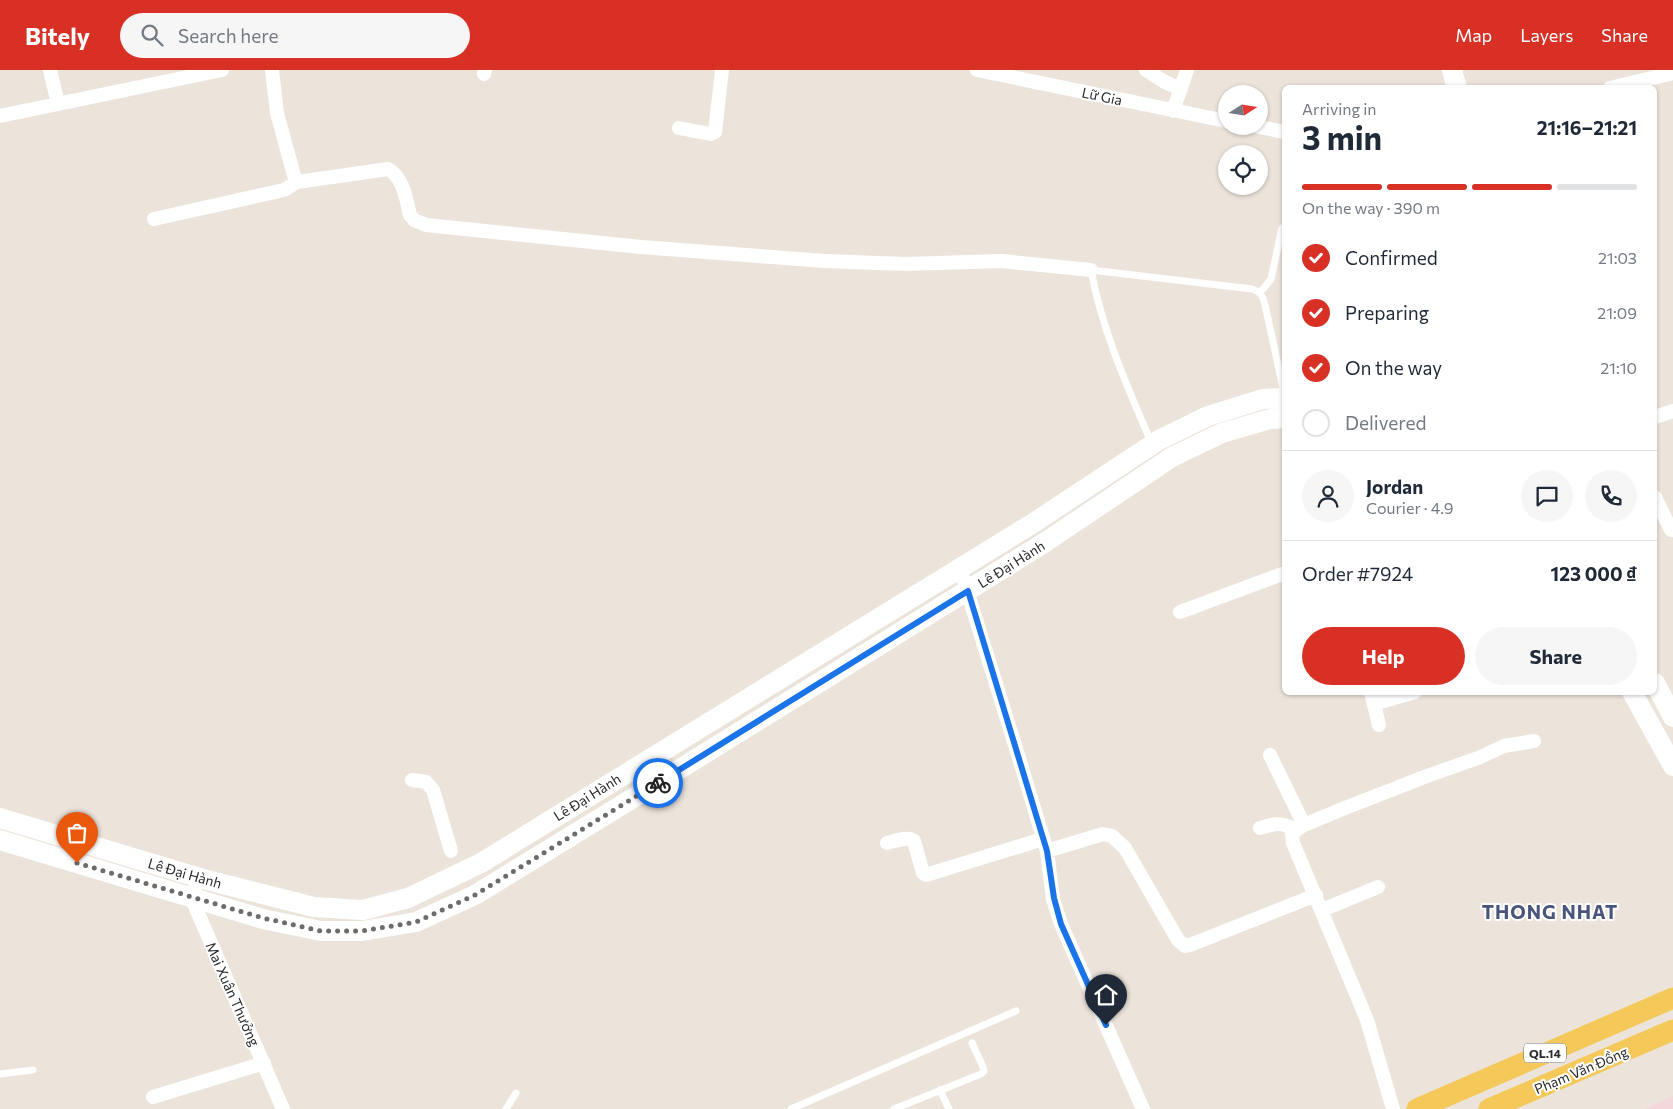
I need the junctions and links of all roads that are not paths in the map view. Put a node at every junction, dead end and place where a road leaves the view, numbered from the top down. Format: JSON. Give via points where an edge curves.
{"nodes":[{"id":1,"x":50,"y":70,"type":"edge"},
{"id":2,"x":222,"y":70,"type":"edge"},
{"id":3,"x":272,"y":70,"type":"edge"},
{"id":4,"x":722,"y":70,"type":"edge"},
{"id":5,"x":977,"y":70,"type":"edge"},
{"id":6,"x":1146,"y":70,"type":"edge"},
{"id":7,"x":1187,"y":70,"type":"edge"},
{"id":8,"x":1452,"y":70,"type":"edge"},
{"id":9,"x":1673,"y":73,"type":"edge"},
{"id":10,"x":1456,"y":85,"type":"edge"},
{"id":11,"x":1623,"y":85,"type":"edge"},
{"id":12,"x":1181,"y":89,"type":"junction"},
{"id":13,"x":58,"y":104,"type":"junction"},
{"id":14,"x":1173,"y":111,"type":"junction"},
{"id":15,"x":0,"y":116,"type":"edge"},
{"id":16,"x":1218,"y":119,"type":"edge"},
{"id":17,"x":679,"y":128,"type":"dead end"},
{"id":18,"x":1268,"y":129,"type":"edge"},
{"id":19,"x":1282,"y":131,"type":"edge"},
{"id":20,"x":297,"y":182,"type":"junction"},
{"id":21,"x":154,"y":219,"type":"dead end"},
{"id":22,"x":1282,"y":228,"type":"dead end"},
{"id":23,"x":1091,"y":270,"type":"junction"},
{"id":24,"x":1259,"y":292,"type":"junction"},
{"id":25,"x":1282,"y":384,"type":"edge"},
{"id":26,"x":1282,"y":398,"type":"edge"},
{"id":27,"x":1673,"y":411,"type":"edge"},
{"id":28,"x":1657,"y":416,"type":"edge"},
{"id":29,"x":1282,"y":418,"type":"edge"},
{"id":30,"x":1152,"y":445,"type":"junction"},
{"id":31,"x":1657,"y":501,"type":"edge"},
{"id":32,"x":1671,"y":530,"type":"dead end"},
{"id":33,"x":960,"y":568,"type":"junction"},
{"id":34,"x":1282,"y":574,"type":"edge"},
{"id":35,"x":968,"y":591,"type":"junction"},
{"id":36,"x":1180,"y":612,"type":"dead end"},
{"id":37,"x":1657,"y":687,"type":"edge"},
{"id":38,"x":1394,"y":695,"type":"edge"},
{"id":39,"x":1634,"y":695,"type":"edge"},
{"id":40,"x":1372,"y":698,"type":"edge"},
{"id":41,"x":1673,"y":717,"type":"edge"},
{"id":42,"x":1379,"y":725,"type":"dead end"},
{"id":43,"x":1534,"y":741,"type":"dead end"},
{"id":44,"x":1270,"y":755,"type":"dead end"},
{"id":45,"x":1673,"y":766,"type":"edge"},
{"id":46,"x":412,"y":780,"type":"dead end"},
{"id":47,"x":0,"y":818,"type":"edge"},
{"id":48,"x":1260,"y":828,"type":"dead end"},
{"id":49,"x":1300,"y":828,"type":"junction"},
{"id":50,"x":0,"y":840,"type":"edge"},
{"id":51,"x":887,"y":843,"type":"dead end"},
{"id":52,"x":1045,"y":845,"type":"junction"},
{"id":53,"x":451,"y":851,"type":"dead end"},
{"id":54,"x":199,"y":878,"type":"junction"},
{"id":55,"x":1378,"y":887,"type":"dead end"},
{"id":56,"x":1316,"y":895,"type":"junction"},
{"id":57,"x":192,"y":897,"type":"junction"},
{"id":58,"x":1322,"y":910,"type":"junction"},
{"id":59,"x":1673,"y":998,"type":"edge"},
{"id":60,"x":1016,"y":1011,"type":"dead end"},
{"id":61,"x":1673,"y":1030,"type":"edge"},
{"id":62,"x":972,"y":1042,"type":"dead end"},
{"id":63,"x":264,"y":1063,"type":"junction"},
{"id":64,"x":33,"y":1070,"type":"dead end"},
{"id":65,"x":0,"y":1074,"type":"edge"},
{"id":66,"x":940,"y":1090,"type":"junction"},
{"id":67,"x":516,"y":1093,"type":"dead end"},
{"id":68,"x":153,"y":1098,"type":"dead end"},
{"id":69,"x":283,"y":1109,"type":"edge"},
{"id":70,"x":506,"y":1109,"type":"edge"},
{"id":71,"x":791,"y":1109,"type":"edge"},
{"id":72,"x":894,"y":1109,"type":"edge"},
{"id":73,"x":949,"y":1109,"type":"edge"},
{"id":74,"x":1144,"y":1109,"type":"edge"},
{"id":75,"x":1393,"y":1109,"type":"edge"},
{"id":76,"x":1417,"y":1109,"type":"edge"},
{"id":77,"x":1489,"y":1109,"type":"edge"}],
"edges":[{"from":1,"to":13,"type":"street"},
{"from":2,"to":13,"type":"street"},
{"from":3,"to":20,"type":"street","via":[[277,113]]},
{"from":4,"to":17,"type":"street","via":[[715,132],[710,134]]},
{"from":5,"to":14,"type":"street","name":"Lữ Gia"},
{"from":6,"to":12,"type":"street"},
{"from":7,"to":12,"type":"street"},
{"from":8,"to":10,"type":"main road"},
{"from":9,"to":11,"type":"street"},
{"from":12,"to":14,"type":"street"},
{"from":13,"to":15,"type":"street"},
{"from":14,"to":16,"type":"street","name":"Lữ Gia"},
{"from":18,"to":19,"type":"street"},
{"from":20,"to":21,"type":"street","via":[[284,190]]},
{"from":20,"to":23,"type":"street","via":[[388,170],[399,178],[410,215],[426,226],[825,261],[905,264],[1002,261]]},
{"from":22,"to":24,"type":"lane","via":[[1272,279]]},
{"from":23,"to":24,"type":"lane"},
{"from":23,"to":30,"type":"lane","via":[[1104,324]]},
{"from":24,"to":25,"type":"lane","via":[[1265,305]]},
{"from":26,"to":30,"type":"main road","name":"Lê Đại Hành","via":[[1263,399],[1208,416]]},
{"from":27,"to":28,"type":"street"},
{"from":29,"to":35,"type":"main road","name":"Lê Đại Hành","via":[[1222,433],[1172,457]]},
{"from":30,"to":33,"type":"main road","name":"Lê Đại Hành"},
{"from":31,"to":32,"type":"street"},
{"from":33,"to":35,"type":"street"},
{"from":33,"to":54,"type":"main road","name":"Lê Đại Hành","via":[[481,863],[408,898],[363,910],[314,907]]},
{"from":34,"to":36,"type":"street"},
{"from":35,"to":52,"type":"street"},
{"from":35,"to":57,"type":"main road","name":"Lê Đại Hành","via":[[475,895],[416,922],[362,931],[321,931]]},
{"from":37,"to":41,"type":"main road"},
{"from":38,"to":40,"type":"street"},
{"from":39,"to":45,"type":"main road"},
{"from":40,"to":42,"type":"street"},
{"from":43,"to":49,"type":"street","via":[[1504,746]]},
{"from":44,"to":49,"type":"street"},
{"from":46,"to":53,"type":"street","via":[[426,782],[433,790]]},
{"from":47,"to":54,"type":"main road","name":"Lê Đại Hành"},
{"from":48,"to":49,"type":"street","via":[[1275,823]]},
{"from":49,"to":56,"type":"street","via":[[1292,834],[1293,843]]},
{"from":50,"to":57,"type":"main road","name":"Lê Đại Hành"},
{"from":51,"to":52,"type":"street","via":[[912,839],[926,875]]},
{"from":52,"to":56,"type":"street","via":[[1103,834],[1112,836],[1125,848],[1178,940],[1185,946]]},
{"from":52,"to":74,"type":"street","via":[[1061,924]]},
{"from":54,"to":57,"type":"street"},
{"from":55,"to":58,"type":"street"},
{"from":56,"to":58,"type":"street"},
{"from":57,"to":63,"type":"street","name":"Mai Xuân Thưởng"},
{"from":58,"to":75,"type":"street","via":[[1371,1032]]},
{"from":59,"to":76,"type":"main road","number":"QL.14"},
{"from":60,"to":71,"type":"lane"},
{"from":61,"to":77,"type":"main road","name":"Phạm Văn Đồng","number":"QL.14"},
{"from":62,"to":66,"type":"lane","via":[[984,1070]]},
{"from":63,"to":68,"type":"street"},
{"from":63,"to":69,"type":"street","name":"Mai Xuân Thưởng"},
{"from":64,"to":65,"type":"lane"},
{"from":66,"to":72,"type":"lane"},
{"from":66,"to":73,"type":"lane"},
{"from":67,"to":70,"type":"lane"}]}
